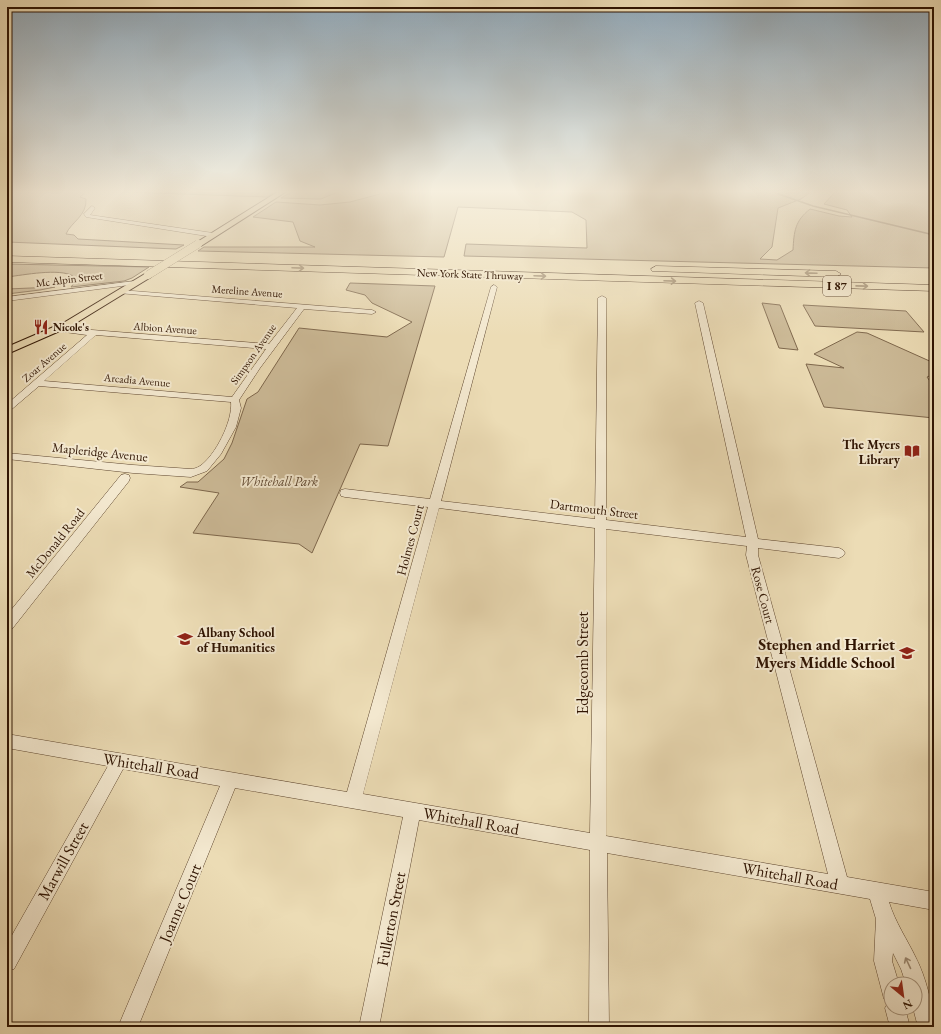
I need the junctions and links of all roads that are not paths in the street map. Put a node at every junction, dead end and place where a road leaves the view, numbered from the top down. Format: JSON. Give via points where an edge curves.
{"nodes":[{"id":1,"x":206,"y":239,"type":"edge"},
{"id":2,"x":7,"y":250,"type":"edge"},
{"id":3,"x":7,"y":259,"type":"edge"},
{"id":4,"x":496,"y":264,"type":"dead end"},
{"id":5,"x":646,"y":268,"type":"dead end"},
{"id":6,"x":849,"y":274,"type":"dead end"},
{"id":7,"x":135,"y":283,"type":"junction"},
{"id":8,"x":494,"y":287,"type":"dead end"},
{"id":9,"x":934,"y":288,"type":"edge"},
{"id":10,"x":120,"y":292,"type":"junction"},
{"id":11,"x":602,"y":298,"type":"dead end"},
{"id":12,"x":7,"y":299,"type":"edge"},
{"id":13,"x":699,"y":303,"type":"dead end"},
{"id":14,"x":302,"y":306,"type":"junction"},
{"id":15,"x":372,"y":312,"type":"dead end"},
{"id":16,"x":57,"y":329,"type":"junction"},
{"id":17,"x":94,"y":333,"type":"junction"},
{"id":18,"x":272,"y":347,"type":"junction"},
{"id":19,"x":7,"y":351,"type":"edge"},
{"id":20,"x":37,"y":383,"type":"junction"},
{"id":21,"x":235,"y":400,"type":"junction"},
{"id":22,"x":9,"y":407,"type":"dead end"},
{"id":23,"x":7,"y":456,"type":"edge"},
{"id":24,"x":191,"y":473,"type":"joint"},
{"id":25,"x":125,"y":478,"type":"dead end"},
{"id":26,"x":345,"y":493,"type":"dead end"},
{"id":27,"x":435,"y":503,"type":"junction"},
{"id":28,"x":600,"y":523,"type":"junction"},
{"id":29,"x":753,"y":542,"type":"junction"},
{"id":30,"x":839,"y":553,"type":"dead end"},
{"id":31,"x":7,"y":625,"type":"edge"},
{"id":32,"x":7,"y":741,"type":"edge"},
{"id":33,"x":119,"y":760,"type":"junction"},
{"id":34,"x":231,"y":779,"type":"junction"},
{"id":35,"x":353,"y":800,"type":"junction"},
{"id":36,"x":413,"y":810,"type":"junction"},
{"id":37,"x":598,"y":843,"type":"junction"},
{"id":38,"x":840,"y":885,"type":"junction"},
{"id":39,"x":877,"y":891,"type":"junction"},
{"id":40,"x":934,"y":901,"type":"edge"},
{"id":41,"x":885,"y":919,"type":"junction"},
{"id":42,"x":7,"y":962,"type":"edge"},
{"id":43,"x":887,"y":976,"type":"edge"},
{"id":44,"x":897,"y":1016,"type":"edge"},
{"id":45,"x":128,"y":1027,"type":"edge"},
{"id":46,"x":369,"y":1027,"type":"edge"},
{"id":47,"x":599,"y":1027,"type":"edge"},
{"id":48,"x":900,"y":1027,"type":"edge"},
{"id":49,"x":928,"y":1027,"type":"edge"}],
"edges":[{"from":1,"to":7,"type":"main road","bridge":true},
{"from":2,"to":4,"type":"highway","name":"New York State Thruway"},
{"from":3,"to":9,"type":"highway","name":"New York State Thruway","number":"I 87","one_way":true},
{"from":6,"to":5,"type":"highway","number":"I 87","one_way":true},
{"from":7,"to":10,"type":"main road"},
{"from":7,"to":12,"type":"street","name":"Mc Alpin Street"},
{"from":8,"to":27,"type":"street","name":"Holmes Court"},
{"from":10,"to":14,"type":"street","name":"Mereline Avenue"},
{"from":10,"to":16,"type":"main road"},
{"from":11,"to":28,"type":"street","name":"Edgecomb Street"},
{"from":13,"to":29,"type":"street","name":"Rose Court"},
{"from":14,"to":15,"type":"street","name":"Mereline Avenue"},
{"from":14,"to":18,"type":"street","name":"Simpson Avenue"},
{"from":16,"to":17,"type":"street","name":"Albion Avenue"},
{"from":16,"to":19,"type":"main road"},
{"from":17,"to":18,"type":"street","name":"Albion Avenue"},
{"from":17,"to":20,"type":"street","name":"Zoar Avenue"},
{"from":18,"to":21,"type":"street","name":"Simpson Avenue"},
{"from":20,"to":21,"type":"street","name":"Arcadia Avenue"},
{"from":20,"to":22,"type":"street","name":"Zoar Avenue"},
{"from":21,"to":24,"type":"street","name":"Simpson Avenue","via":[[236,408],[231,427],[218,452],[204,469]]},
{"from":23,"to":24,"type":"street","name":"Mapleridge Avenue"},
{"from":25,"to":31,"type":"street","name":"McDonald Road"},
{"from":26,"to":27,"type":"street","name":"Dartmouth Street"},
{"from":27,"to":28,"type":"street","name":"Dartmouth Street"},
{"from":27,"to":35,"type":"street","name":"Holmes Court"},
{"from":28,"to":29,"type":"street","name":"Dartmouth Street"},
{"from":28,"to":37,"type":"street","name":"Edgecomb Street"},
{"from":29,"to":30,"type":"street","name":"Dartmouth Street"},
{"from":29,"to":38,"type":"street","name":"Rose Court","via":[[752,555]]},
{"from":32,"to":33,"type":"street","name":"Whitehall Road"},
{"from":33,"to":34,"type":"street","name":"Whitehall Road"},
{"from":33,"to":42,"type":"street","name":"Marwill Street"},
{"from":34,"to":35,"type":"street","name":"Whitehall Road"},
{"from":34,"to":45,"type":"street","name":"Joanne Court"},
{"from":35,"to":36,"type":"street","name":"Whitehall Road"},
{"from":36,"to":37,"type":"street","name":"Whitehall Road"},
{"from":36,"to":46,"type":"street","name":"Fullerton Street"},
{"from":37,"to":38,"type":"street","name":"Whitehall Road"},
{"from":37,"to":47,"type":"street","name":"Edgecomb Street"},
{"from":38,"to":39,"type":"street","name":"Whitehall Road"},
{"from":39,"to":40,"type":"street","name":"Whitehall Road"},
{"from":39,"to":41,"type":"street"},
{"from":41,"to":43,"type":"street","via":[[883,961]]},
{"from":49,"to":41,"type":"street","one_way":true,"via":[[910,966]]},
{"from":44,"to":48,"type":"street"}]}
